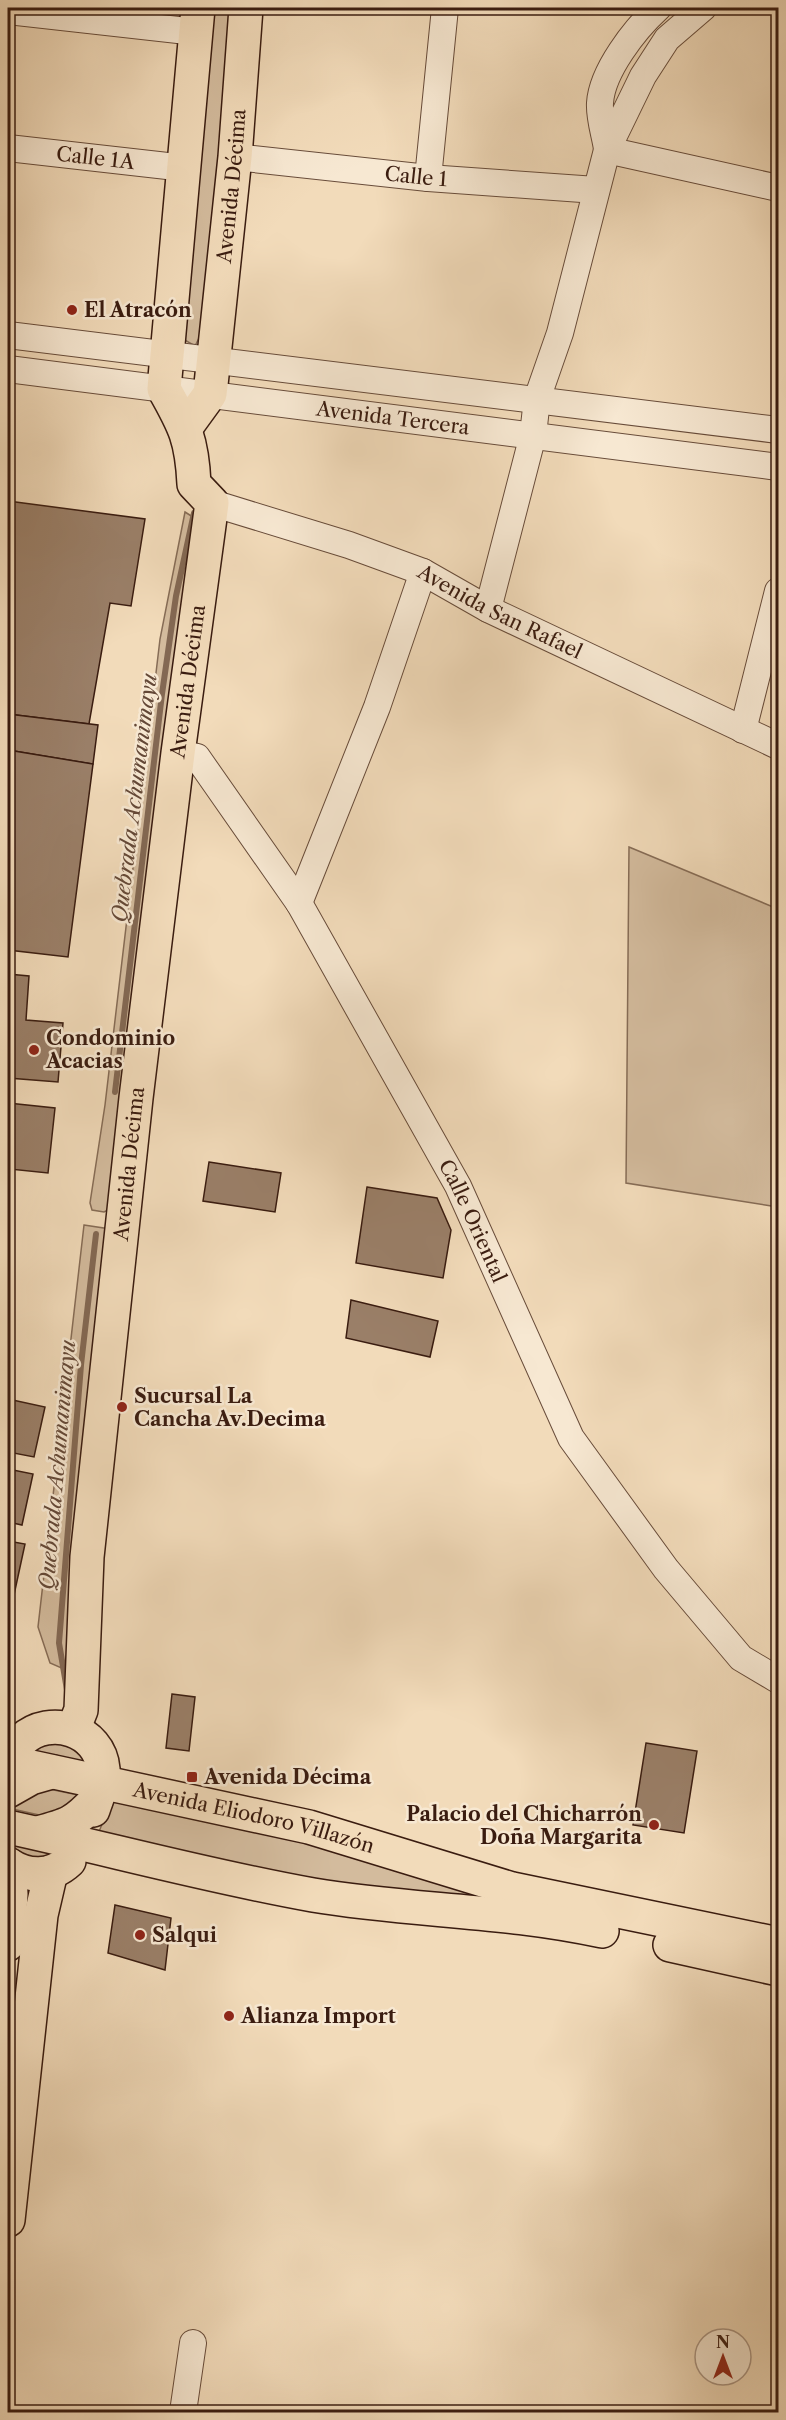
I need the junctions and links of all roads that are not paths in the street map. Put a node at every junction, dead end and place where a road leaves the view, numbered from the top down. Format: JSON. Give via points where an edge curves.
{"nodes":[{"id":1,"x":246,"y":8,"type":"edge"},
{"id":2,"x":445,"y":8,"type":"edge"},
{"id":3,"x":658,"y":8,"type":"edge"},
{"id":4,"x":703,"y":8,"type":"edge"},
{"id":5,"x":8,"y":11,"type":"edge"},
{"id":6,"x":197,"y":20,"type":"edge"},
{"id":7,"x":8,"y":148,"type":"edge"},
{"id":8,"x":607,"y":150,"type":"junction"},
{"id":9,"x":236,"y":157,"type":"junction"},
{"id":10,"x":185,"y":168,"type":"junction"},
{"id":11,"x":428,"y":178,"type":"junction"},
{"id":12,"x":778,"y":188,"type":"edge"},
{"id":13,"x":596,"y":190,"type":"junction"},
{"id":14,"x":8,"y":335,"type":"edge"},
{"id":15,"x":168,"y":354,"type":"junction"},
{"id":16,"x":214,"y":360,"type":"junction"},
{"id":17,"x":8,"y":369,"type":"edge"},
{"id":18,"x":164,"y":389,"type":"junction"},
{"id":19,"x":210,"y":394,"type":"junction"},
{"id":20,"x":537,"y":399,"type":"junction"},
{"id":21,"x":186,"y":427,"type":"junction"},
{"id":22,"x":778,"y":430,"type":"edge"},
{"id":23,"x":533,"y":435,"type":"junction"},
{"id":24,"x":778,"y":466,"type":"edge"},
{"id":25,"x":212,"y":503,"type":"junction"},
{"id":26,"x":423,"y":572,"type":"junction"},
{"id":27,"x":778,"y":591,"type":"edge"},
{"id":28,"x":488,"y":609,"type":"junction"},
{"id":29,"x":743,"y":730,"type":"junction"},
{"id":30,"x":778,"y":746,"type":"edge"},
{"id":31,"x":178,"y":753,"type":"junction"},
{"id":32,"x":299,"y":903,"type":"junction"},
{"id":33,"x":778,"y":1680,"type":"edge"},
{"id":34,"x":73,"y":1730,"type":"junction"},
{"id":35,"x":8,"y":1771,"type":"edge"},
{"id":36,"x":99,"y":1792,"type":"junction"},
{"id":37,"x":22,"y":1830,"type":"edge"},
{"id":38,"x":81,"y":1843,"type":"junction"},
{"id":39,"x":8,"y":1865,"type":"edge"},
{"id":40,"x":51,"y":1872,"type":"junction"},
{"id":41,"x":8,"y":1944,"type":"edge"},
{"id":42,"x":778,"y":1944,"type":"edge"},
{"id":43,"x":778,"y":1969,"type":"edge"},
{"id":44,"x":8,"y":2220,"type":"edge"},
{"id":45,"x":193,"y":2343,"type":"dead end"},
{"id":46,"x":183,"y":2412,"type":"edge"}],
"edges":[{"from":1,"to":9,"type":"main road","name":"Avenida Décima"},
{"from":2,"to":11,"type":"street"},
{"from":3,"to":8,"type":"street","via":[[628,39],[610,69],[600,102]]},
{"from":4,"to":8,"type":"street","via":[[667,39],[643,76]]},
{"from":5,"to":6,"type":"street"},
{"from":6,"to":10,"type":"main road"},
{"from":7,"to":10,"type":"street","name":"Calle 1A"},
{"from":8,"to":12,"type":"street"},
{"from":8,"to":13,"type":"street"},
{"from":9,"to":11,"type":"street","name":"Calle 1"},
{"from":9,"to":16,"type":"main road","name":"Avenida Décima"},
{"from":10,"to":15,"type":"main road"},
{"from":11,"to":13,"type":"street","name":"Calle 1"},
{"from":13,"to":20,"type":"street","via":[[560,333]]},
{"from":14,"to":15,"type":"street","name":"Avenida Tercera"},
{"from":15,"to":16,"type":"street","name":"Avenida Tercera"},
{"from":15,"to":18,"type":"main road"},
{"from":16,"to":19,"type":"main road","name":"Avenida Décima"},
{"from":16,"to":20,"type":"street","name":"Avenida Tercera"},
{"from":17,"to":18,"type":"street","name":"Avenida Tercera"},
{"from":18,"to":19,"type":"street","name":"Avenida Tercera"},
{"from":18,"to":21,"type":"main road"},
{"from":19,"to":21,"type":"main road","name":"Avenida Décima"},
{"from":19,"to":23,"type":"street","name":"Avenida Tercera"},
{"from":20,"to":22,"type":"street","name":"Avenida Tercera"},
{"from":20,"to":23,"type":"street"},
{"from":21,"to":25,"type":"main road","via":[[194,484]]},
{"from":23,"to":24,"type":"street","name":"Avenida Tercera"},
{"from":23,"to":28,"type":"street"},
{"from":25,"to":26,"type":"street","name":"Avenida San Rafael"},
{"from":25,"to":31,"type":"main road","name":"Avenida Décima"},
{"from":26,"to":28,"type":"street","name":"Avenida San Rafael"},
{"from":26,"to":32,"type":"street","via":[[377,707]]},
{"from":27,"to":29,"type":"street"},
{"from":28,"to":29,"type":"street","name":"Avenida San Rafael"},
{"from":29,"to":30,"type":"street","name":"Avenida San Rafael"},
{"from":31,"to":32,"type":"street","name":"Calle Oriental","via":[[197,757]]},
{"from":31,"to":34,"type":"main road","name":"Avenida Décima","via":[[87,1557],[81,1710]]},
{"from":32,"to":33,"type":"street","name":"Calle Oriental","via":[[458,1186],[571,1438],[666,1569],[741,1659]]},
{"from":34,"to":35,"type":"main road","via":[[54,1726],[31,1733],[21,1741]]},
{"from":34,"to":36,"type":"main road","via":[[91,1742],[99,1754],[103,1768]]},
{"from":35,"to":36,"type":"main road","name":"Avenida Eliodoro Villazón","via":[[31,1778],[52,1772]]},
{"from":36,"to":37,"type":"main road","via":[[78,1820],[62,1827]]},
{"from":36,"to":38,"type":"main road"},
{"from":36,"to":42,"type":"main road","name":"Avenida Eliodoro Villazón","via":[[309,1827],[512,1889]]},
{"from":37,"to":38,"type":"main road"},
{"from":38,"to":40,"type":"main road","via":[[64,1866]]},
{"from":38,"to":43,"type":"main road","via":[[314,1894],[561,1923]]},
{"from":39,"to":40,"type":"main road","via":[[29,1873]]},
{"from":39,"to":41,"type":"main road"},
{"from":40,"to":44,"type":"main road","via":[[42,1916]]},
{"from":45,"to":46,"type":"street"}]}
